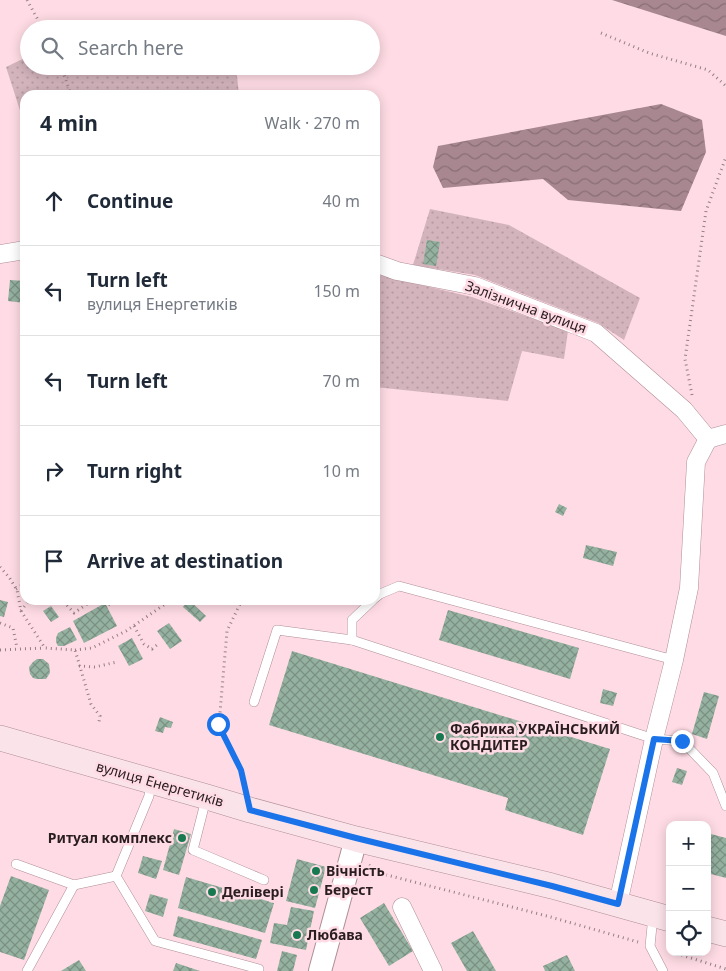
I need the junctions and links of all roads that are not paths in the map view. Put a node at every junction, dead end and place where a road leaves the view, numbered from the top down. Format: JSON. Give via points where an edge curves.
{"nodes":[{"id":1,"x":20,"y":251,"type":"edge"},
{"id":2,"x":0,"y":254,"type":"edge"},
{"id":3,"x":380,"y":265,"type":"edge"},
{"id":4,"x":726,"y":434,"type":"edge"},
{"id":5,"x":708,"y":439,"type":"junction"},
{"id":6,"x":380,"y":594,"type":"edge"},
{"id":7,"x":368,"y":605,"type":"edge"},
{"id":8,"x":352,"y":640,"type":"junction"},
{"id":9,"x":674,"y":660,"type":"junction"},
{"id":10,"x":254,"y":702,"type":"dead end"},
{"id":11,"x":0,"y":738,"type":"edge"},
{"id":12,"x":654,"y":739,"type":"junction"},
{"id":13,"x":152,"y":782,"type":"junction"},
{"id":14,"x":207,"y":797,"type":"junction"},
{"id":15,"x":726,"y":806,"type":"edge"},
{"id":16,"x":356,"y":838,"type":"junction"},
{"id":17,"x":16,"y":864,"type":"dead end"},
{"id":18,"x":116,"y":876,"type":"junction"},
{"id":19,"x":264,"y":880,"type":"dead end"},
{"id":20,"x":74,"y":885,"type":"junction"},
{"id":21,"x":618,"y":904,"type":"junction"},
{"id":22,"x":402,"y":907,"type":"dead end"},
{"id":23,"x":662,"y":916,"type":"edge"},
{"id":24,"x":711,"y":930,"type":"edge"},
{"id":25,"x":726,"y":934,"type":"edge"},
{"id":26,"x":259,"y":969,"type":"dead end"},
{"id":27,"x":28,"y":971,"type":"edge"},
{"id":28,"x":320,"y":971,"type":"edge"},
{"id":29,"x":433,"y":971,"type":"edge"},
{"id":30,"x":663,"y":971,"type":"edge"}],
"edges":[{"from":1,"to":2,"type":"street"},
{"from":3,"to":5,"type":"street","name":"Залізнична вулиця","via":[[475,286],[596,333],[684,410]]},
{"from":4,"to":5,"type":"street"},
{"from":5,"to":9,"type":"street","via":[[696,462],[689,588]]},
{"from":6,"to":9,"type":"lane","via":[[399,586]]},
{"from":7,"to":8,"type":"lane","via":[[352,620]]},
{"from":8,"to":10,"type":"lane","via":[[277,630]]},
{"from":8,"to":12,"type":"lane"},
{"from":9,"to":12,"type":"street"},
{"from":11,"to":13,"type":"main road","name":"вулиця Енергетиків"},
{"from":12,"to":15,"type":"lane","via":[[682,741],[713,773]]},
{"from":12,"to":21,"type":"street"},
{"from":13,"to":14,"type":"main road","name":"вулиця Енергетиків"},
{"from":13,"to":18,"type":"lane"},
{"from":14,"to":16,"type":"main road","name":"вулиця Енергетиків"},
{"from":14,"to":19,"type":"lane","via":[[192,850]]},
{"from":16,"to":21,"type":"main road","name":"вулиця Енергетиків"},
{"from":16,"to":28,"type":"street"},
{"from":17,"to":20,"type":"lane"},
{"from":18,"to":20,"type":"lane"},
{"from":18,"to":26,"type":"lane","via":[[155,941]]},
{"from":20,"to":27,"type":"lane"},
{"from":21,"to":23,"type":"main road","name":"вулиця Енергетиків"},
{"from":22,"to":29,"type":"street"},
{"from":23,"to":30,"type":"lane","via":[[650,946]]},
{"from":24,"to":25,"type":"main road"}]}
